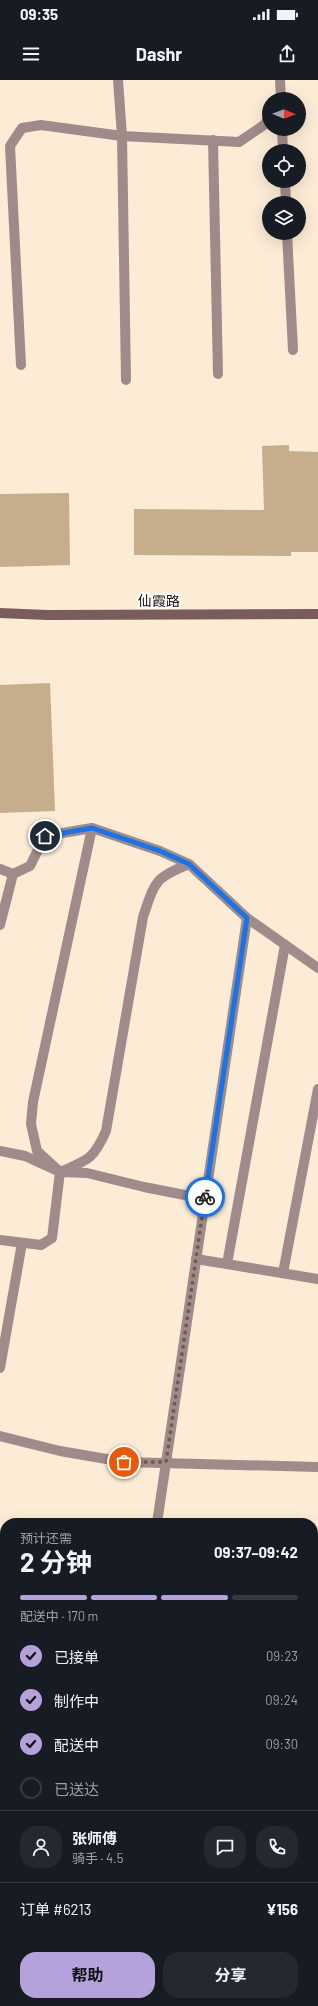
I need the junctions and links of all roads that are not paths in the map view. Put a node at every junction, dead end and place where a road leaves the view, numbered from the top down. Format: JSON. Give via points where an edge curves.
{"nodes":[{"id":1,"x":118,"y":80,"type":"edge"},
{"id":2,"x":280,"y":80,"type":"edge"},
{"id":3,"x":281,"y":92,"type":"edge"},
{"id":4,"x":262,"y":126,"type":"edge"},
{"id":5,"x":122,"y":136,"type":"junction"},
{"id":6,"x":213,"y":140,"type":"junction"},
{"id":7,"x":287,"y":240,"type":"edge"},
{"id":8,"x":293,"y":350,"type":"dead end"},
{"id":9,"x":21,"y":365,"type":"dead end"},
{"id":10,"x":218,"y":374,"type":"dead end"},
{"id":11,"x":126,"y":380,"type":"dead end"},
{"id":12,"x":0,"y":613,"type":"edge"},
{"id":13,"x":318,"y":614,"type":"edge"},
{"id":14,"x":92,"y":828,"type":"junction"},
{"id":15,"x":189,"y":864,"type":"junction"},
{"id":16,"x":0,"y":869,"type":"edge"},
{"id":17,"x":13,"y":874,"type":"junction"},
{"id":18,"x":247,"y":918,"type":"junction"},
{"id":19,"x":0,"y":925,"type":"edge"},
{"id":20,"x":285,"y":945,"type":"junction"},
{"id":21,"x":318,"y":968,"type":"edge"},
{"id":22,"x":318,"y":1089,"type":"edge"},
{"id":23,"x":0,"y":1151,"type":"edge"},
{"id":24,"x":60,"y":1172,"type":"junction"},
{"id":25,"x":205,"y":1199,"type":"junction"},
{"id":26,"x":0,"y":1240,"type":"edge"},
{"id":27,"x":22,"y":1243,"type":"junction"},
{"id":28,"x":196,"y":1259,"type":"junction"},
{"id":29,"x":227,"y":1264,"type":"junction"},
{"id":30,"x":283,"y":1273,"type":"junction"},
{"id":31,"x":318,"y":1279,"type":"edge"},
{"id":32,"x":0,"y":1368,"type":"edge"},
{"id":33,"x":0,"y":1436,"type":"edge"},
{"id":34,"x":166,"y":1462,"type":"junction"},
{"id":35,"x":318,"y":1467,"type":"edge"},
{"id":36,"x":158,"y":1518,"type":"edge"}],
"edges":[{"from":1,"to":5,"type":"street"},
{"from":2,"to":3,"type":"street"},
{"from":4,"to":6,"type":"street","via":[[239,142]]},
{"from":5,"to":6,"type":"street"},
{"from":5,"to":9,"type":"street","via":[[41,125],[22,128],[10,146]]},
{"from":5,"to":11,"type":"street"},
{"from":6,"to":10,"type":"street"},
{"from":7,"to":8,"type":"street"},
{"from":12,"to":13,"type":"street","name":"仙霞路"},
{"from":14,"to":15,"type":"street","via":[[160,851]]},
{"from":14,"to":17,"type":"street","via":[[45,836],[30,866]]},
{"from":14,"to":24,"type":"street","via":[[33,1102],[32,1124],[37,1150]]},
{"from":15,"to":18,"type":"street"},
{"from":15,"to":24,"type":"street","via":[[167,873],[154,886],[143,917],[106,1131],[100,1145],[89,1159]]},
{"from":16,"to":17,"type":"street"},
{"from":17,"to":19,"type":"street"},
{"from":18,"to":20,"type":"street"},
{"from":18,"to":25,"type":"street"},
{"from":20,"to":21,"type":"street"},
{"from":20,"to":29,"type":"street"},
{"from":22,"to":30,"type":"street"},
{"from":23,"to":24,"type":"street","via":[[25,1156]]},
{"from":24,"to":25,"type":"street","via":[[87,1172]]},
{"from":24,"to":27,"type":"street","via":[[52,1238],[41,1244]]},
{"from":25,"to":28,"type":"street"},
{"from":26,"to":27,"type":"street"},
{"from":27,"to":32,"type":"street"},
{"from":28,"to":29,"type":"street"},
{"from":28,"to":34,"type":"street"},
{"from":29,"to":30,"type":"street"},
{"from":30,"to":31,"type":"street"},
{"from":33,"to":34,"type":"street","via":[[60,1451],[124,1462]]},
{"from":34,"to":35,"type":"street"},
{"from":34,"to":36,"type":"street"}]}
